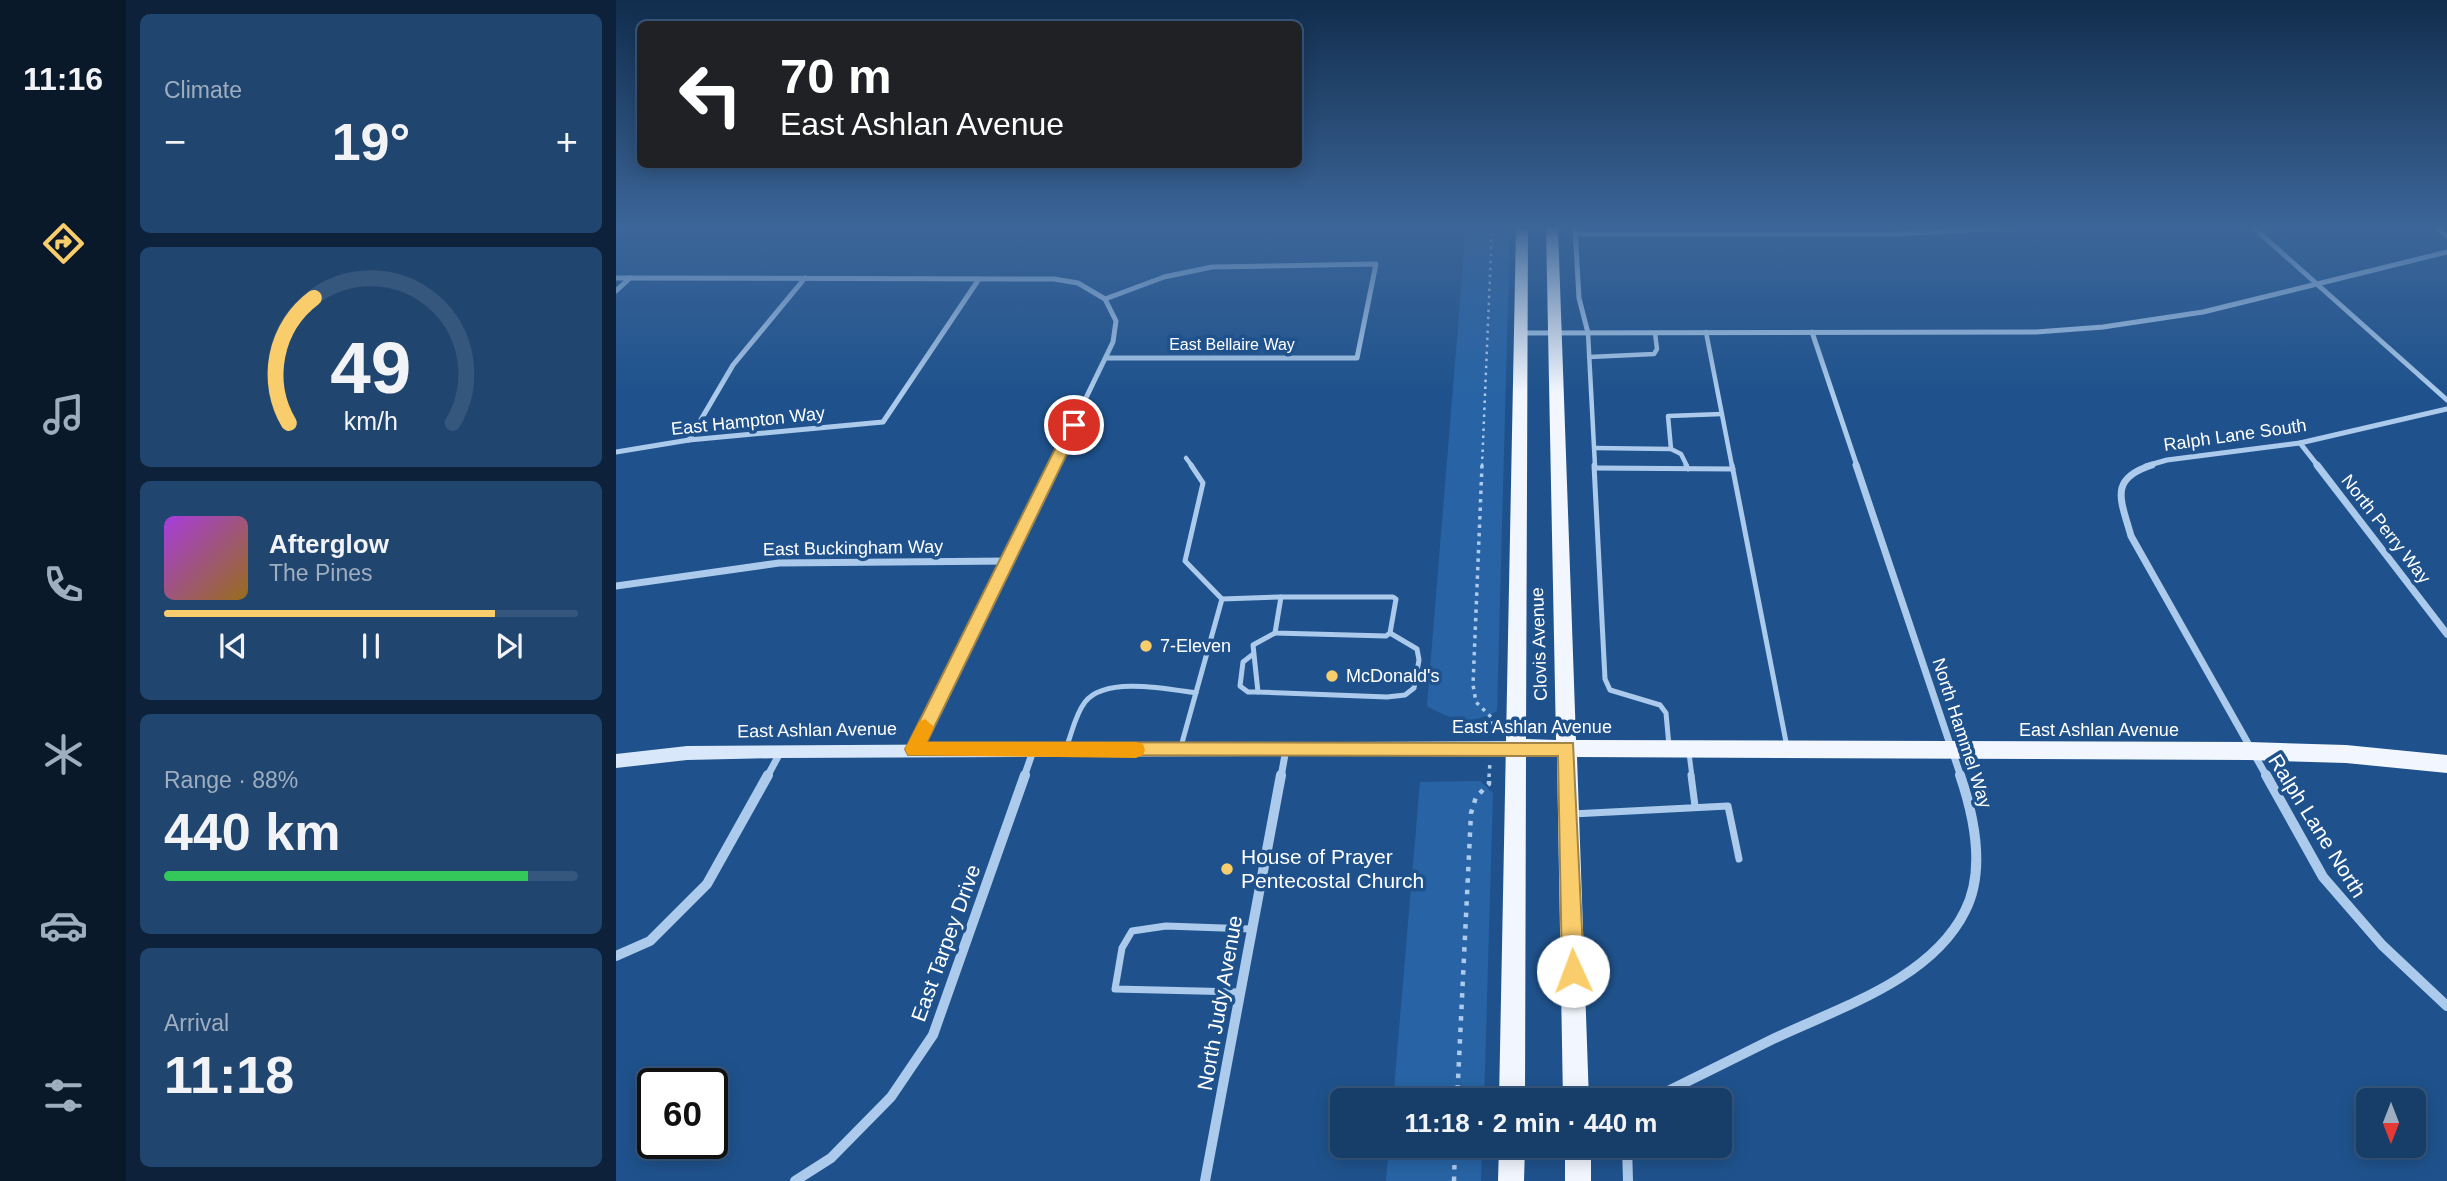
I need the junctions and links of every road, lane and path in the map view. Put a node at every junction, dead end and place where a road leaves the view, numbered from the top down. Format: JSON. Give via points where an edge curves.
{"nodes":[{"id":1,"x":802,"y":283,"type":"edge"},
{"id":2,"x":976,"y":283,"type":"edge"},
{"id":3,"x":1074,"y":283,"type":"edge"},
{"id":4,"x":1148,"y":283,"type":"edge"},
{"id":5,"x":1372,"y":283,"type":"edge"},
{"id":6,"x":1490,"y":283,"type":"edge"},
{"id":7,"x":1521,"y":283,"type":"edge"},
{"id":8,"x":1554,"y":283,"type":"edge"},
{"id":9,"x":1578,"y":283,"type":"edge"},
{"id":10,"x":2312,"y":283,"type":"edge"},
{"id":11,"x":2317,"y":283,"type":"edge"},
{"id":12,"x":1105,"y":299,"type":"junction"},
{"id":13,"x":1521,"y":332,"type":"junction"},
{"id":14,"x":1655,"y":332,"type":"junction"},
{"id":15,"x":1706,"y":332,"type":"junction"},
{"id":16,"x":1812,"y":332,"type":"junction"},
{"id":17,"x":1555,"y":333,"type":"junction"},
{"id":18,"x":1588,"y":333,"type":"junction"},
{"id":19,"x":1589,"y":356,"type":"junction"},
{"id":20,"x":1107,"y":358,"type":"junction"},
{"id":21,"x":2447,"y":400,"type":"edge"},
{"id":22,"x":2447,"y":409,"type":"edge"},
{"id":23,"x":1722,"y":414,"type":"junction"},
{"id":24,"x":689,"y":440,"type":"junction"},
{"id":25,"x":2300,"y":443,"type":"junction"},
{"id":26,"x":1594,"y":448,"type":"junction"},
{"id":27,"x":1671,"y":449,"type":"junction"},
{"id":28,"x":616,"y":452,"type":"edge"},
{"id":29,"x":1186,"y":458,"type":"dead end"},
{"id":30,"x":1595,"y":468,"type":"junction"},
{"id":31,"x":1688,"y":469,"type":"junction"},
{"id":32,"x":1732,"y":469,"type":"junction"},
{"id":33,"x":1008,"y":561,"type":"junction"},
{"id":34,"x":616,"y":586,"type":"edge"},
{"id":35,"x":1281,"y":597,"type":"junction"},
{"id":36,"x":1222,"y":599,"type":"junction"},
{"id":37,"x":1275,"y":633,"type":"junction"},
{"id":38,"x":1390,"y":633,"type":"junction"},
{"id":39,"x":2447,"y":634,"type":"edge"},
{"id":40,"x":1252,"y":655,"type":"junction"},
{"id":41,"x":1258,"y":692,"type":"junction"},
{"id":42,"x":1196,"y":694,"type":"junction"},
{"id":43,"x":1491,"y":748,"type":"junction"},
{"id":44,"x":1517,"y":748,"type":"junction"},
{"id":45,"x":1567,"y":748,"type":"junction"},
{"id":46,"x":914,"y":749,"type":"junction"},
{"id":47,"x":1286,"y":749,"type":"junction"},
{"id":48,"x":1679,"y":749,"type":"junction"},
{"id":49,"x":1065,"y":750,"type":"junction"},
{"id":50,"x":1180,"y":750,"type":"junction"},
{"id":51,"x":1788,"y":750,"type":"junction"},
{"id":52,"x":782,"y":751,"type":"junction"},
{"id":53,"x":1033,"y":751,"type":"junction"},
{"id":54,"x":1953,"y":751,"type":"junction"},
{"id":55,"x":2249,"y":751,"type":"junction"},
{"id":56,"x":616,"y":761,"type":"edge"},
{"id":57,"x":2447,"y":764,"type":"edge"},
{"id":58,"x":1695,"y":806,"type":"junction"},
{"id":59,"x":1569,"y":814,"type":"junction"},
{"id":60,"x":1738,"y":859,"type":"dead end"},
{"id":61,"x":1251,"y":929,"type":"junction"},
{"id":62,"x":616,"y":956,"type":"edge"},
{"id":63,"x":1240,"y":992,"type":"junction"},
{"id":64,"x":2447,"y":1006,"type":"edge"},
{"id":65,"x":1458,"y":1088,"type":"edge"},
{"id":66,"x":1512,"y":1088,"type":"edge"},
{"id":67,"x":1576,"y":1088,"type":"edge"},
{"id":68,"x":1674,"y":1088,"type":"edge"},
{"id":69,"x":1455,"y":1158,"type":"edge"},
{"id":70,"x":1512,"y":1158,"type":"edge"},
{"id":71,"x":1578,"y":1158,"type":"edge"},
{"id":72,"x":1627,"y":1158,"type":"edge"},
{"id":73,"x":795,"y":1181,"type":"edge"},
{"id":74,"x":1205,"y":1181,"type":"edge"},
{"id":75,"x":1454,"y":1181,"type":"edge"},
{"id":76,"x":1511,"y":1181,"type":"edge"},
{"id":77,"x":1578,"y":1181,"type":"edge"},
{"id":78,"x":1628,"y":1181,"type":"edge"}],
"edges":[{"from":1,"to":24,"type":"street","via":[[733,365]]},
{"from":2,"to":24,"type":"street","name":"East Hampton Way","via":[[883,422]]},
{"from":3,"to":12,"type":"street"},
{"from":4,"to":12,"type":"street","name":"East Bellaire Way"},
{"from":5,"to":20,"type":"street","name":"East Bellaire Way","via":[[1357,358]]},
{"from":6,"to":43,"type":"path","via":[[1473,685],[1476,702],[1492,718]]},
{"from":7,"to":13,"type":"main road","name":"Clovis Avenue"},
{"from":8,"to":17,"type":"main road","name":"Clovis Avenue"},
{"from":9,"to":18,"type":"street"},
{"from":10,"to":16,"type":"street","via":[[2203,312],[2103,327],[2036,332]]},
{"from":11,"to":21,"type":"street"},
{"from":12,"to":20,"type":"street","via":[[1118,321]]},
{"from":13,"to":17,"type":"street"},
{"from":13,"to":44,"type":"main road","name":"Clovis Avenue"},
{"from":14,"to":15,"type":"street"},
{"from":14,"to":18,"type":"street"},
{"from":14,"to":19,"type":"lane","via":[[1654,354]]},
{"from":15,"to":16,"type":"street"},
{"from":15,"to":23,"type":"lane"},
{"from":16,"to":54,"type":"street","name":"North Hammel Way"},
{"from":17,"to":18,"type":"street"},
{"from":17,"to":45,"type":"main road","name":"Clovis Avenue"},
{"from":18,"to":19,"type":"lane"},
{"from":19,"to":26,"type":"lane"},
{"from":20,"to":33,"type":"street"},
{"from":22,"to":25,"type":"street","name":"Ralph Lane South"},
{"from":23,"to":27,"type":"lane","via":[[1668,416]]},
{"from":23,"to":32,"type":"lane"},
{"from":24,"to":28,"type":"street","name":"East Hampton Way"},
{"from":25,"to":39,"type":"street","name":"North Perry Way"},
{"from":25,"to":55,"type":"street","name":"Ralph Lane South","via":[[2166,460],[2134,470],[2122,482],[2120,496],[2131,536]]},
{"from":26,"to":27,"type":"lane"},
{"from":26,"to":30,"type":"lane"},
{"from":27,"to":31,"type":"lane","via":[[1681,454]]},
{"from":29,"to":36,"type":"lane","via":[[1203,483],[1185,561]]},
{"from":30,"to":31,"type":"lane"},
{"from":30,"to":48,"type":"lane","via":[[1605,679],[1610,690],[1660,705]]},
{"from":31,"to":32,"type":"lane"},
{"from":32,"to":51,"type":"lane"},
{"from":33,"to":34,"type":"street","name":"East Buckingham Way","via":[[779,563]]},
{"from":33,"to":46,"type":"street"},
{"from":35,"to":36,"type":"lane"},
{"from":35,"to":37,"type":"lane"},
{"from":35,"to":38,"type":"lane","via":[[1393,597]]},
{"from":36,"to":42,"type":"lane"},
{"from":37,"to":38,"type":"lane"},
{"from":37,"to":40,"type":"lane","via":[[1253,645]]},
{"from":38,"to":41,"type":"lane","via":[[1417,649],[1414,688],[1405,695]]},
{"from":40,"to":41,"type":"lane"},
{"from":40,"to":41,"type":"lane","via":[[1243,662],[1240,686]]},
{"from":42,"to":49,"type":"lane","via":[[1108,688],[1088,699]]},
{"from":42,"to":50,"type":"lane"},
{"from":43,"to":44,"type":"main road","name":"East Ashlan Avenue"},
{"from":43,"to":47,"type":"main road","name":"East Ashlan Avenue"},
{"from":43,"to":65,"type":"path","via":[[1489,784],[1476,797],[1471,813]]},
{"from":44,"to":45,"type":"main road","name":"East Ashlan Avenue"},
{"from":44,"to":66,"type":"main road","name":"Clovis Avenue"},
{"from":45,"to":48,"type":"main road","name":"East Ashlan Avenue"},
{"from":45,"to":59,"type":"main road","name":"Clovis Avenue"},
{"from":46,"to":52,"type":"main road","name":"East Ashlan Avenue"},
{"from":46,"to":53,"type":"main road","name":"East Ashlan Avenue"},
{"from":47,"to":50,"type":"main road","name":"East Ashlan Avenue"},
{"from":47,"to":61,"type":"street","name":"North Judy Avenue"},
{"from":48,"to":51,"type":"main road","name":"East Ashlan Avenue"},
{"from":48,"to":58,"type":"lane"},
{"from":49,"to":50,"type":"main road","name":"East Ashlan Avenue"},
{"from":49,"to":53,"type":"main road","name":"East Ashlan Avenue"},
{"from":51,"to":54,"type":"main road","name":"East Ashlan Avenue"},
{"from":52,"to":56,"type":"main road","name":"East Ashlan Avenue","via":[[687,753]]},
{"from":52,"to":62,"type":"street","via":[[707,884],[650,941]]},
{"from":53,"to":73,"type":"street","name":"East Tarpey Drive","via":[[933,1035],[891,1097],[831,1158]]},
{"from":54,"to":55,"type":"main road","name":"East Ashlan Avenue"},
{"from":54,"to":68,"type":"street","name":"North Hammel Way","via":[[1975,830],[1976,876],[1965,912],[1942,943],[1895,979]]},
{"from":55,"to":57,"type":"main road","name":"East Ashlan Avenue"},
{"from":55,"to":64,"type":"street","name":"Ralph Lane North","via":[[2337,896],[2397,963]]},
{"from":58,"to":59,"type":"lane"},
{"from":58,"to":60,"type":"lane","via":[[1728,806]]},
{"from":59,"to":67,"type":"main road","name":"Clovis Avenue"},
{"from":61,"to":63,"type":"street","name":"North Judy Avenue"},
{"from":61,"to":63,"type":"lane","via":[[1166,926],[1132,931],[1122,948],[1115,989]]},
{"from":63,"to":74,"type":"street","name":"North Judy Avenue"},
{"from":69,"to":75,"type":"path"},
{"from":70,"to":76,"type":"main road"},
{"from":71,"to":77,"type":"main road"},
{"from":72,"to":78,"type":"street"}]}
